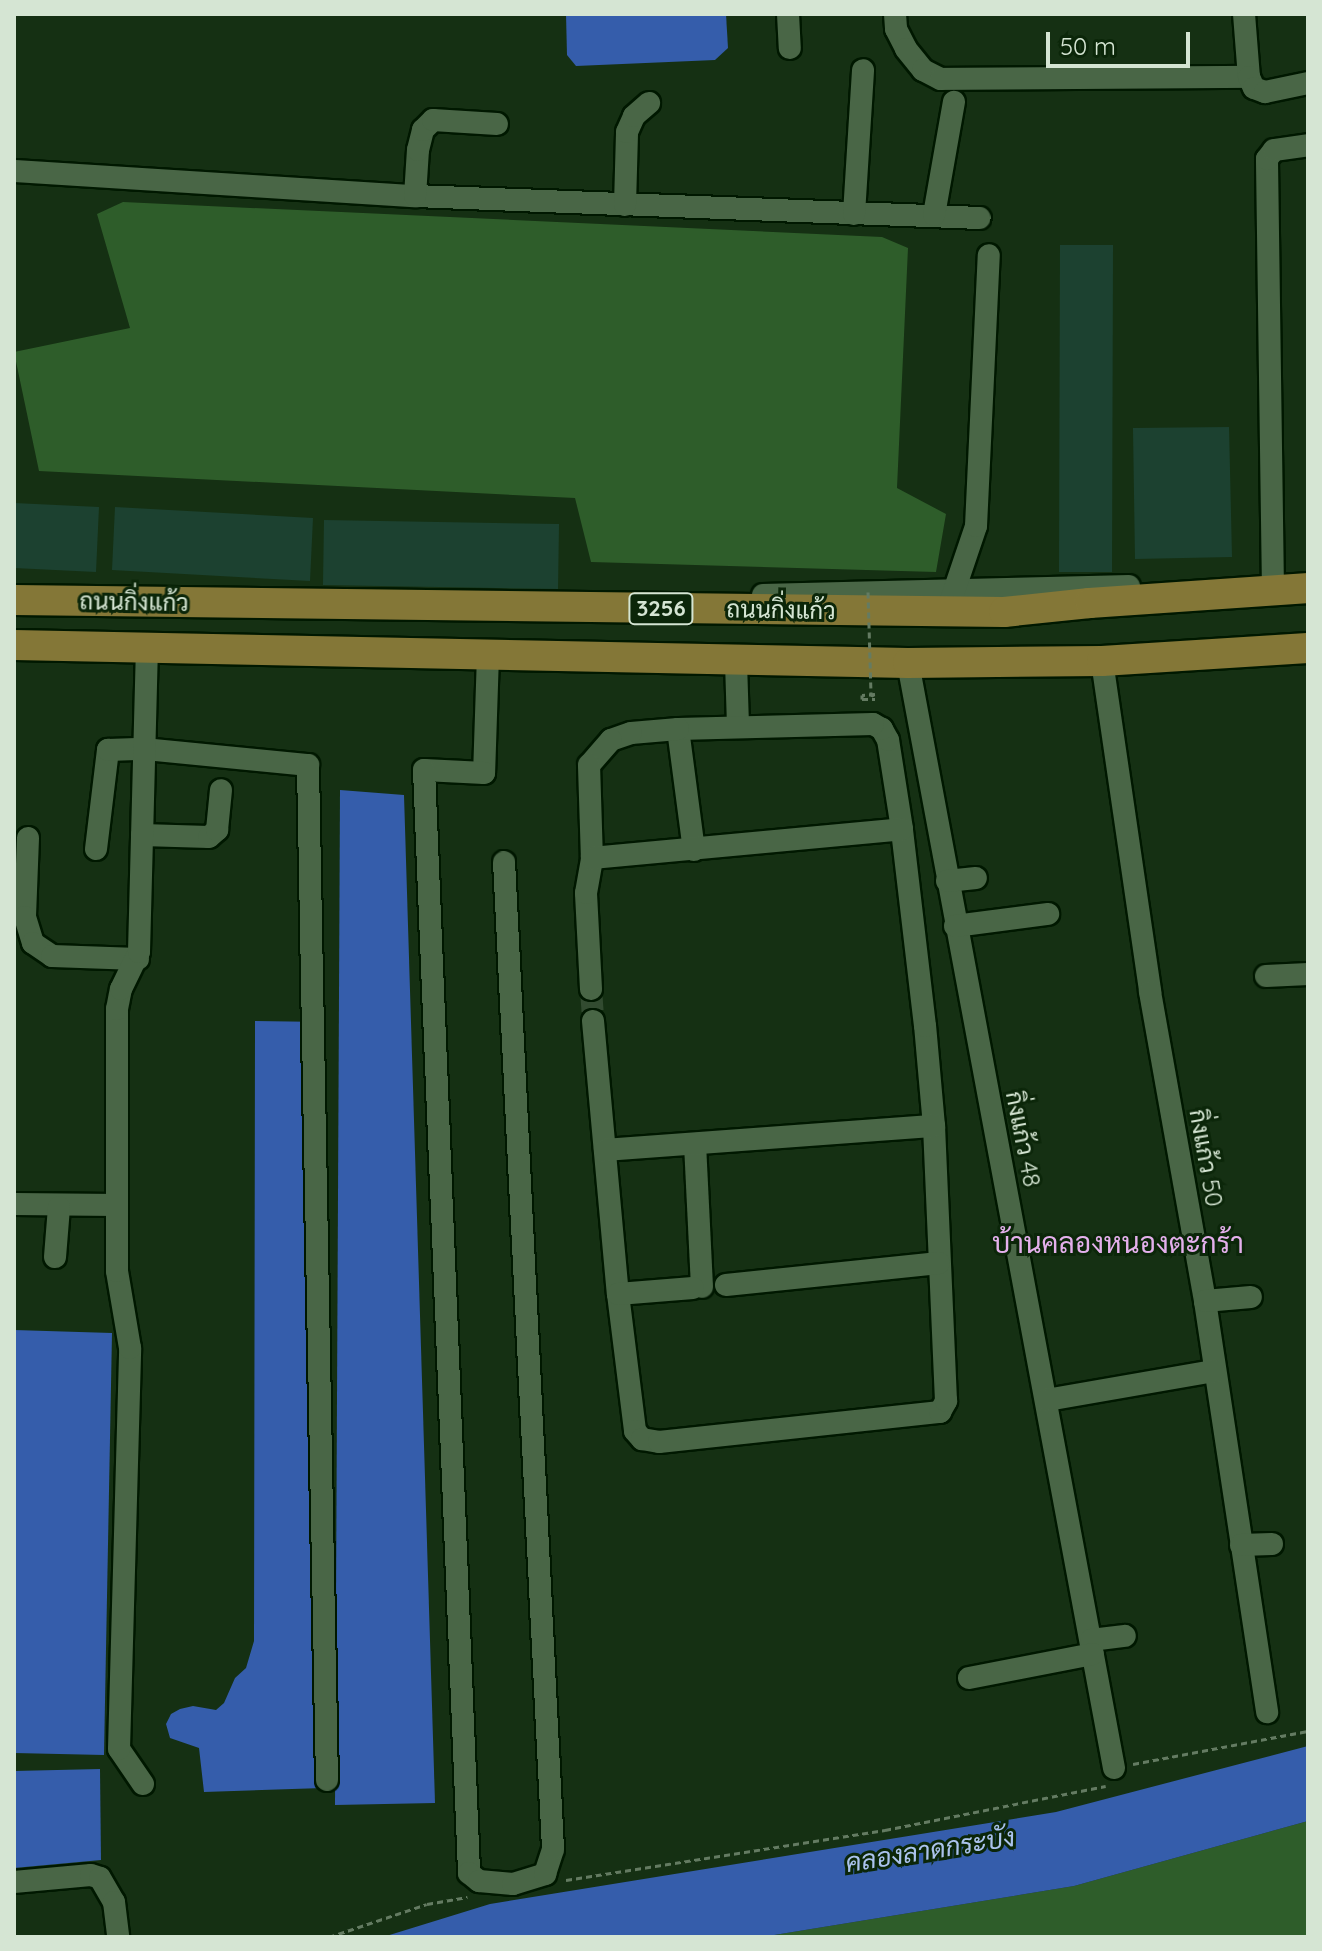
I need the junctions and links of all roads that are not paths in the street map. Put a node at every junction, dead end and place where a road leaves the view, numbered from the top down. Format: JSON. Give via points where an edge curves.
{"nodes":[{"id":1,"x":788,"y":14,"type":"edge"},
{"id":2,"x":895,"y":14,"type":"edge"},
{"id":3,"x":1244,"y":14,"type":"edge"},
{"id":4,"x":790,"y":48,"type":"dead end"},
{"id":5,"x":863,"y":70,"type":"dead end"},
{"id":6,"x":1249,"y":77,"type":"junction"},
{"id":7,"x":1308,"y":83,"type":"edge"},
{"id":8,"x":954,"y":102,"type":"dead end"},
{"id":9,"x":649,"y":103,"type":"dead end"},
{"id":10,"x":497,"y":124,"type":"dead end"},
{"id":11,"x":1308,"y":145,"type":"edge"},
{"id":12,"x":14,"y":171,"type":"edge"},
{"id":13,"x":415,"y":196,"type":"junction"},
{"id":14,"x":625,"y":205,"type":"junction"},
{"id":15,"x":854,"y":214,"type":"junction"},
{"id":16,"x":934,"y":215,"type":"junction"},
{"id":17,"x":980,"y":218,"type":"dead end"},
{"id":18,"x":989,"y":255,"type":"dead end"},
{"id":19,"x":1308,"y":585,"type":"edge"},
{"id":20,"x":1273,"y":587,"type":"junction"},
{"id":21,"x":14,"y":600,"type":"edge"},
{"id":22,"x":951,"y":602,"type":"junction"},
{"id":23,"x":14,"y":645,"type":"edge"},
{"id":24,"x":147,"y":648,"type":"junction"},
{"id":25,"x":1308,"y":648,"type":"edge"},
{"id":26,"x":488,"y":655,"type":"junction"},
{"id":27,"x":1102,"y":661,"type":"junction"},
{"id":28,"x":736,"y":662,"type":"junction"},
{"id":29,"x":908,"y":663,"type":"junction"},
{"id":30,"x":738,"y":725,"type":"junction"},
{"id":31,"x":678,"y":729,"type":"junction"},
{"id":32,"x":144,"y":749,"type":"junction"},
{"id":33,"x":221,"y":790,"type":"dead end"},
{"id":34,"x":902,"y":829,"type":"junction"},
{"id":35,"x":142,"y":835,"type":"junction"},
{"id":36,"x":28,"y":838,"type":"dead end"},
{"id":37,"x":96,"y":849,"type":"dead end"},
{"id":38,"x":694,"y":850,"type":"junction"},
{"id":39,"x":592,"y":858,"type":"junction"},
{"id":40,"x":504,"y":862,"type":"dead end"},
{"id":41,"x":976,"y":878,"type":"dead end"},
{"id":42,"x":947,"y":881,"type":"junction"},
{"id":43,"x":1048,"y":914,"type":"dead end"},
{"id":44,"x":955,"y":926,"type":"junction"},
{"id":45,"x":138,"y":959,"type":"junction"},
{"id":46,"x":1308,"y":974,"type":"edge"},
{"id":47,"x":1266,"y":976,"type":"dead end"},
{"id":48,"x":591,"y":989,"type":"tunnel mouth"},
{"id":49,"x":593,"y":1021,"type":"tunnel mouth"},
{"id":50,"x":934,"y":1126,"type":"junction"},
{"id":51,"x":695,"y":1144,"type":"junction"},
{"id":52,"x":605,"y":1150,"type":"junction"},
{"id":53,"x":14,"y":1204,"type":"edge"},
{"id":54,"x":117,"y":1205,"type":"junction"},
{"id":55,"x":59,"y":1207,"type":"junction"},
{"id":56,"x":55,"y":1257,"type":"dead end"},
{"id":57,"x":939,"y":1263,"type":"junction"},
{"id":58,"x":726,"y":1285,"type":"dead end"},
{"id":59,"x":618,"y":1294,"type":"junction"},
{"id":60,"x":1251,"y":1297,"type":"dead end"},
{"id":61,"x":1205,"y":1301,"type":"junction"},
{"id":62,"x":1214,"y":1371,"type":"junction"},
{"id":63,"x":1047,"y":1400,"type":"junction"},
{"id":64,"x":1272,"y":1544,"type":"dead end"},
{"id":65,"x":1241,"y":1545,"type":"junction"},
{"id":66,"x":1125,"y":1636,"type":"dead end"},
{"id":67,"x":1092,"y":1647,"type":"junction"},
{"id":68,"x":969,"y":1678,"type":"dead end"},
{"id":69,"x":1267,"y":1712,"type":"dead end"},
{"id":70,"x":1114,"y":1768,"type":"road end"},
{"id":71,"x":327,"y":1780,"type":"dead end"},
{"id":72,"x":143,"y":1784,"type":"dead end"},
{"id":73,"x":14,"y":1882,"type":"edge"},
{"id":74,"x":118,"y":1937,"type":"edge"}],
"edges":[{"from":1,"to":4,"type":"street"},
{"from":2,"to":6,"type":"street","via":[[906,49],[923,70],[941,79]]},
{"from":3,"to":6,"type":"street"},
{"from":5,"to":15,"type":"street"},
{"from":6,"to":7,"type":"street","via":[[1254,88],[1265,92]]},
{"from":8,"to":16,"type":"street"},
{"from":9,"to":14,"type":"street","via":[[630,122]]},
{"from":10,"to":13,"type":"street","via":[[433,120],[423,130],[418,150]]},
{"from":11,"to":20,"type":"street","via":[[1274,150],[1267,159]]},
{"from":12,"to":13,"type":"street"},
{"from":13,"to":14,"type":"street"},
{"from":14,"to":15,"type":"street"},
{"from":15,"to":16,"type":"street"},
{"from":16,"to":17,"type":"street"},
{"from":18,"to":22,"type":"street","via":[[976,526]]},
{"from":19,"to":20,"type":"main road","name":"ถนนกิ่งแก้ว","number":"3256"},
{"from":20,"to":22,"type":"main road","name":"ถนนกิ่งแก้ว","number":"3256","via":[[1004,612]]},
{"from":21,"to":22,"type":"main road","name":"ถนนกิ่งแก้ว","number":"3256","via":[[286,605]]},
{"from":23,"to":24,"type":"main road","name":"ถนนกิ่งแก้ว","number":"3256"},
{"from":24,"to":26,"type":"main road","name":"ถนนกิ่งแก้ว","number":"3256"},
{"from":24,"to":32,"type":"street"},
{"from":25,"to":27,"type":"main road","name":"ถนนกิ่งแก้ว","number":"3256"},
{"from":26,"to":28,"type":"main road","name":"ถนนกิ่งแก้ว","number":"3256"},
{"from":26,"to":40,"type":"street","via":[[484,773],[424,770],[469,1873],[479,1881],[513,1884],[545,1874],[553,1849]]},
{"from":27,"to":29,"type":"main road","name":"ถนนกิ่งแก้ว","number":"3256"},
{"from":27,"to":61,"type":"street","name":"กิ่งแก้ว 50","via":[[1150,992]]},
{"from":28,"to":29,"type":"main road","name":"ถนนกิ่งแก้ว","number":"3256"},
{"from":28,"to":30,"type":"street"},
{"from":29,"to":42,"type":"street","name":"กิ่งแก้ว 48"},
{"from":30,"to":31,"type":"street"},
{"from":30,"to":34,"type":"street","via":[[873,724],[882,729]]},
{"from":31,"to":38,"type":"street"},
{"from":31,"to":39,"type":"street","via":[[631,733],[604,744],[596,754],[588,775]]},
{"from":32,"to":35,"type":"street"},
{"from":32,"to":37,"type":"street","via":[[111,748],[104,755]]},
{"from":32,"to":71,"type":"street","via":[[308,765]]},
{"from":33,"to":35,"type":"street","via":[[217,830],[209,837]]},
{"from":34,"to":38,"type":"street"},
{"from":34,"to":50,"type":"street"},
{"from":35,"to":45,"type":"street"},
{"from":36,"to":45,"type":"street","via":[[25,917],[33,943],[52,956]]},
{"from":38,"to":39,"type":"street"},
{"from":39,"to":48,"type":"street","via":[[586,893]]},
{"from":41,"to":42,"type":"street"},
{"from":42,"to":44,"type":"street","name":"กิ่งแก้ว 48"},
{"from":43,"to":44,"type":"street"},
{"from":44,"to":63,"type":"street","name":"กิ่งแก้ว 48"},
{"from":45,"to":54,"type":"street","via":[[121,989],[117,1009]]},
{"from":46,"to":47,"type":"street"},
{"from":49,"to":52,"type":"street"},
{"from":50,"to":51,"type":"street"},
{"from":50,"to":57,"type":"street"},
{"from":51,"to":52,"type":"street"},
{"from":51,"to":59,"type":"street","via":[[698,1287]]},
{"from":52,"to":59,"type":"street"},
{"from":53,"to":55,"type":"street"},
{"from":54,"to":55,"type":"street"},
{"from":54,"to":72,"type":"street","via":[[118,1284],[130,1348],[119,1749]]},
{"from":55,"to":56,"type":"street"},
{"from":57,"to":58,"type":"street"},
{"from":57,"to":59,"type":"street","via":[[946,1401],[934,1415],[659,1442],[642,1439],[631,1422]]},
{"from":60,"to":61,"type":"street"},
{"from":61,"to":62,"type":"street","name":"กิ่งแก้ว 50"},
{"from":62,"to":63,"type":"street"},
{"from":62,"to":65,"type":"street","name":"กิ่งแก้ว 50"},
{"from":63,"to":67,"type":"street","name":"กิ่งแก้ว 48"},
{"from":64,"to":65,"type":"street"},
{"from":65,"to":69,"type":"street","name":"กิ่งแก้ว 50"},
{"from":66,"to":67,"type":"street"},
{"from":67,"to":68,"type":"street"},
{"from":67,"to":70,"type":"street","name":"กิ่งแก้ว 48"},
{"from":73,"to":74,"type":"street","via":[[100,1878],[114,1902]]}]}
